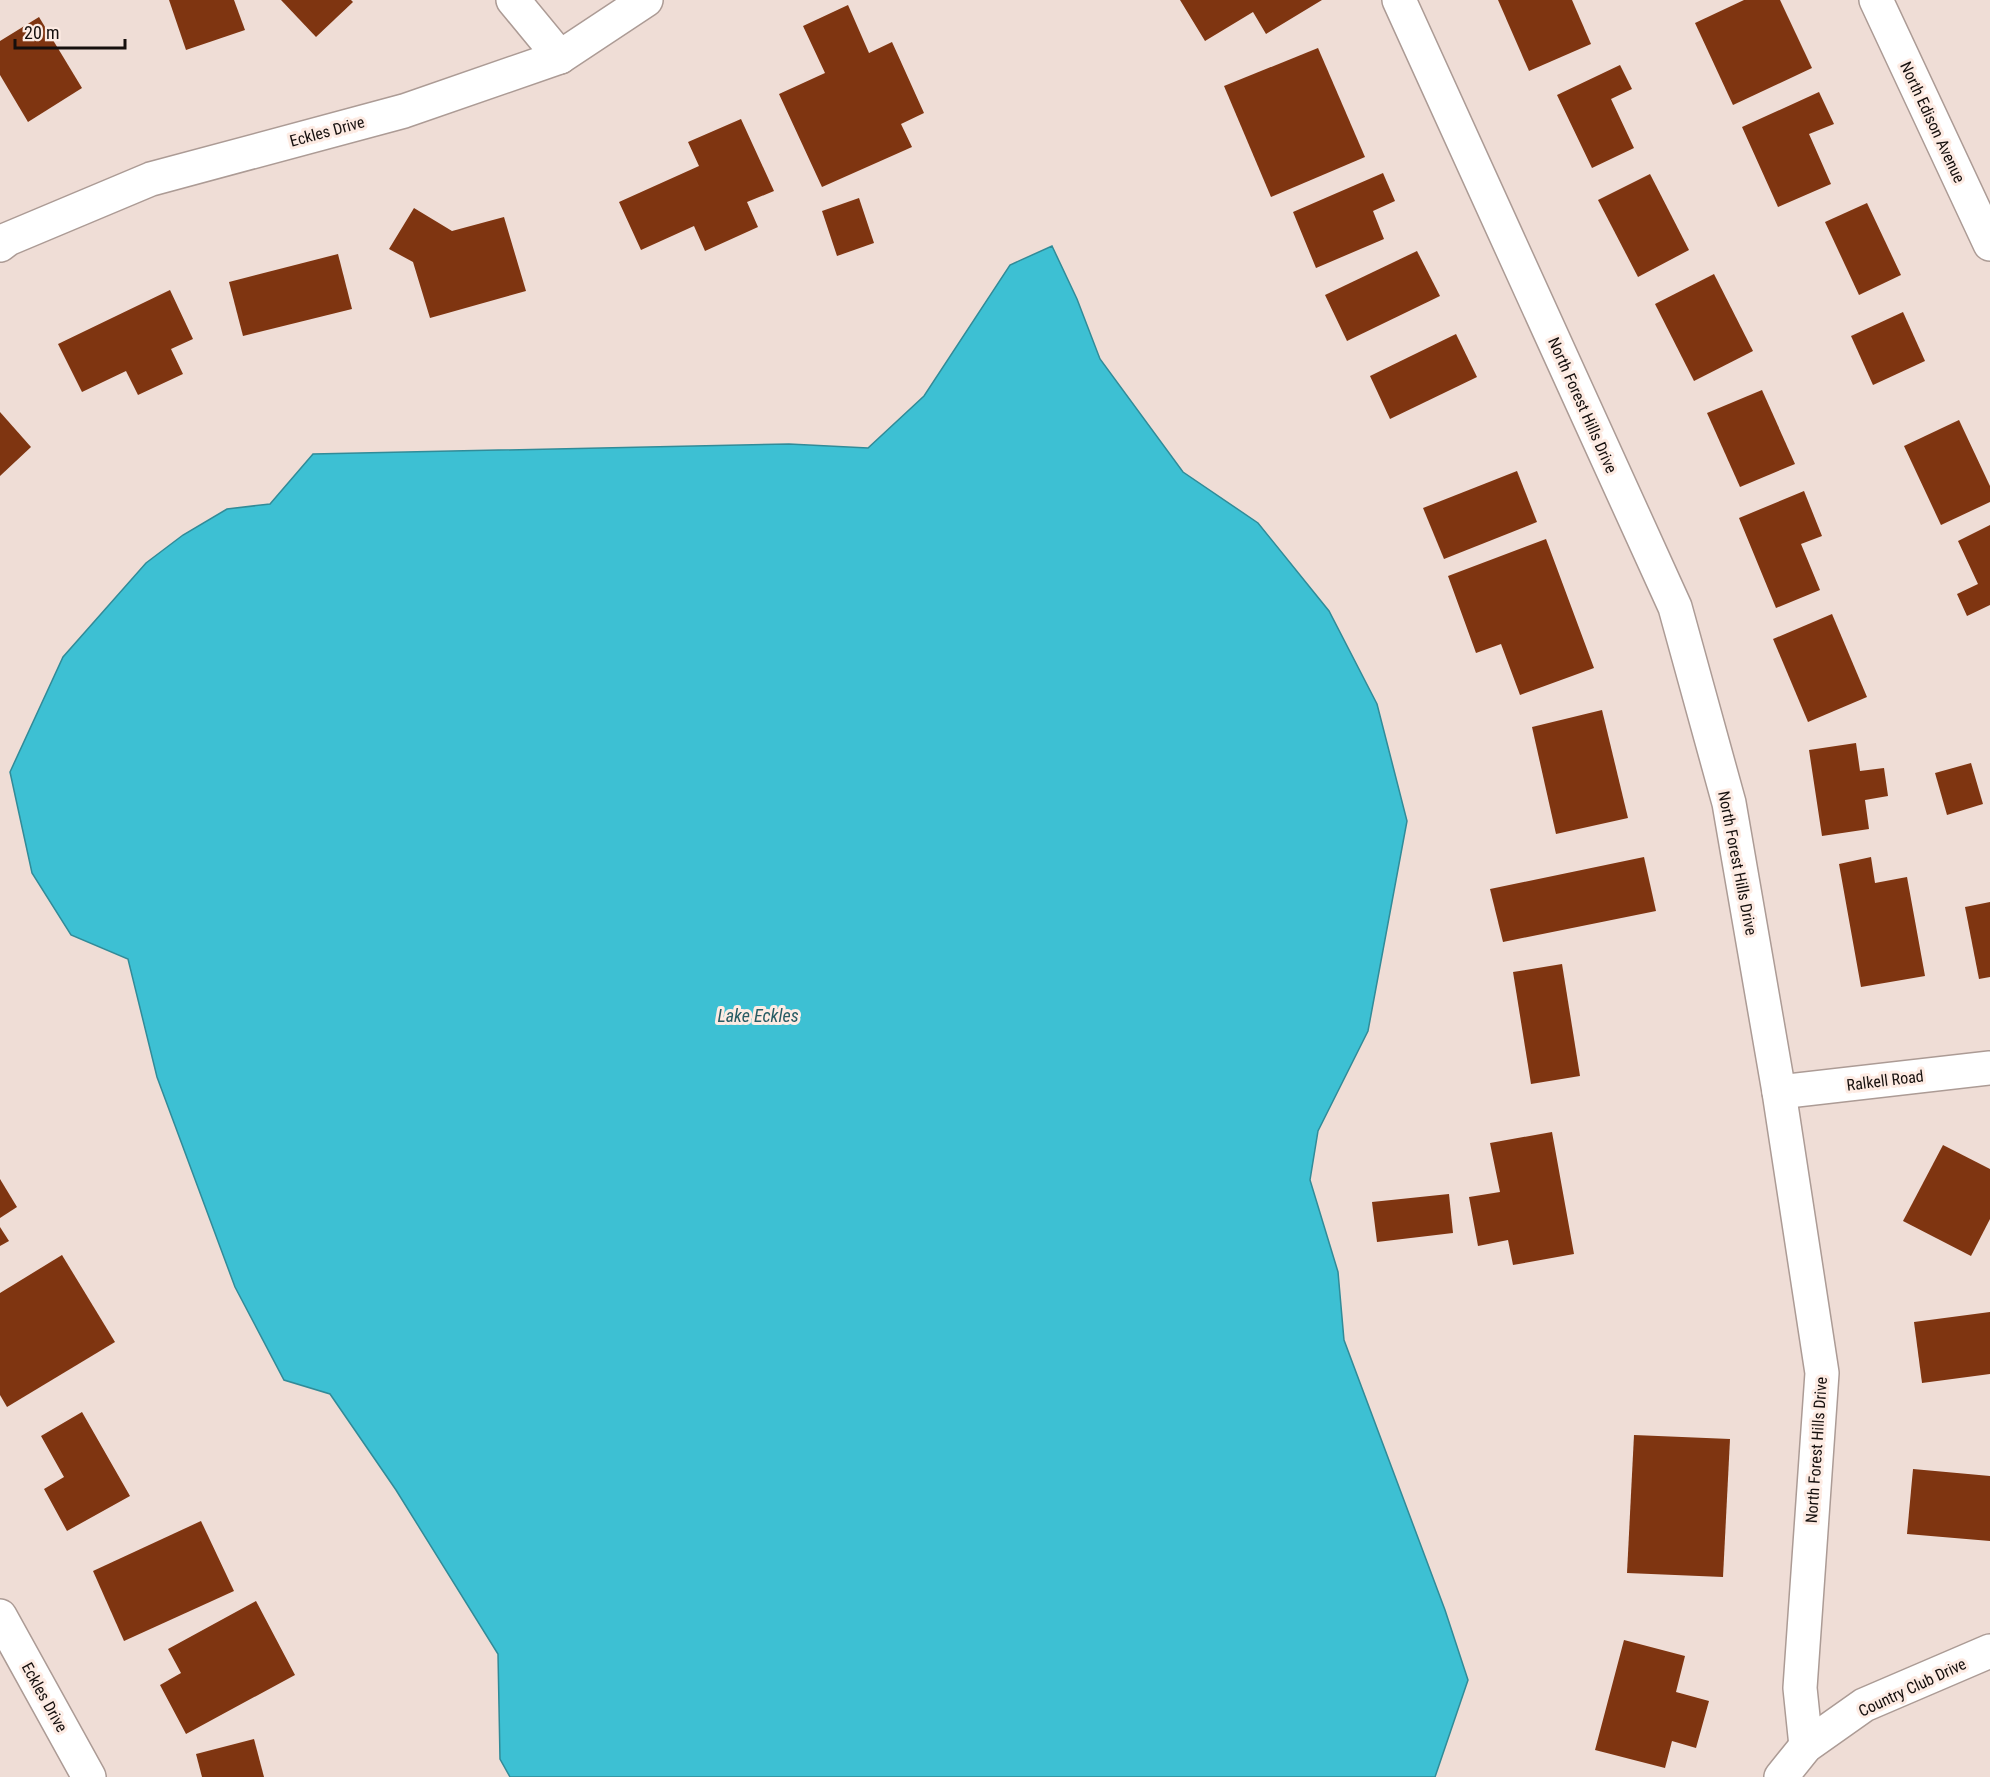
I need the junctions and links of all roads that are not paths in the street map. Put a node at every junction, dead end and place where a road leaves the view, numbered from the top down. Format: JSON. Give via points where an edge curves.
{"nodes":[{"id":1,"x":513,"y":0,"type":"edge"},
{"id":2,"x":646,"y":0,"type":"edge"},
{"id":3,"x":1399,"y":0,"type":"edge"},
{"id":4,"x":1876,"y":0,"type":"edge"},
{"id":5,"x":560,"y":57,"type":"junction"},
{"id":6,"x":1990,"y":244,"type":"edge"},
{"id":7,"x":0,"y":245,"type":"edge"},
{"id":8,"x":1990,"y":1068,"type":"edge"},
{"id":9,"x":1779,"y":1092,"type":"junction"},
{"id":10,"x":0,"y":1616,"type":"edge"},
{"id":11,"x":1990,"y":1651,"type":"edge"},
{"id":12,"x":1806,"y":1746,"type":"junction"},
{"id":13,"x":89,"y":1777,"type":"edge"},
{"id":14,"x":1781,"y":1777,"type":"edge"}],
"edges":[{"from":1,"to":5,"type":"street"},
{"from":2,"to":5,"type":"street","name":"Eckles Drive"},
{"from":3,"to":9,"type":"street","name":"North Forest Hills Drive","via":[[1675,607],[1729,803]]},
{"from":4,"to":6,"type":"street","name":"North Edison Avenue"},
{"from":5,"to":7,"type":"street","name":"Eckles Drive","via":[[404,111],[151,179]]},
{"from":8,"to":9,"type":"street","name":"Ralkell Road"},
{"from":9,"to":12,"type":"street","name":"North Forest Hills Drive","via":[[1822,1373],[1800,1688]]},
{"from":10,"to":13,"type":"street","name":"Eckles Drive"},
{"from":11,"to":12,"type":"street","name":"Country Club Drive","via":[[1864,1705]]},
{"from":12,"to":14,"type":"street"}]}
